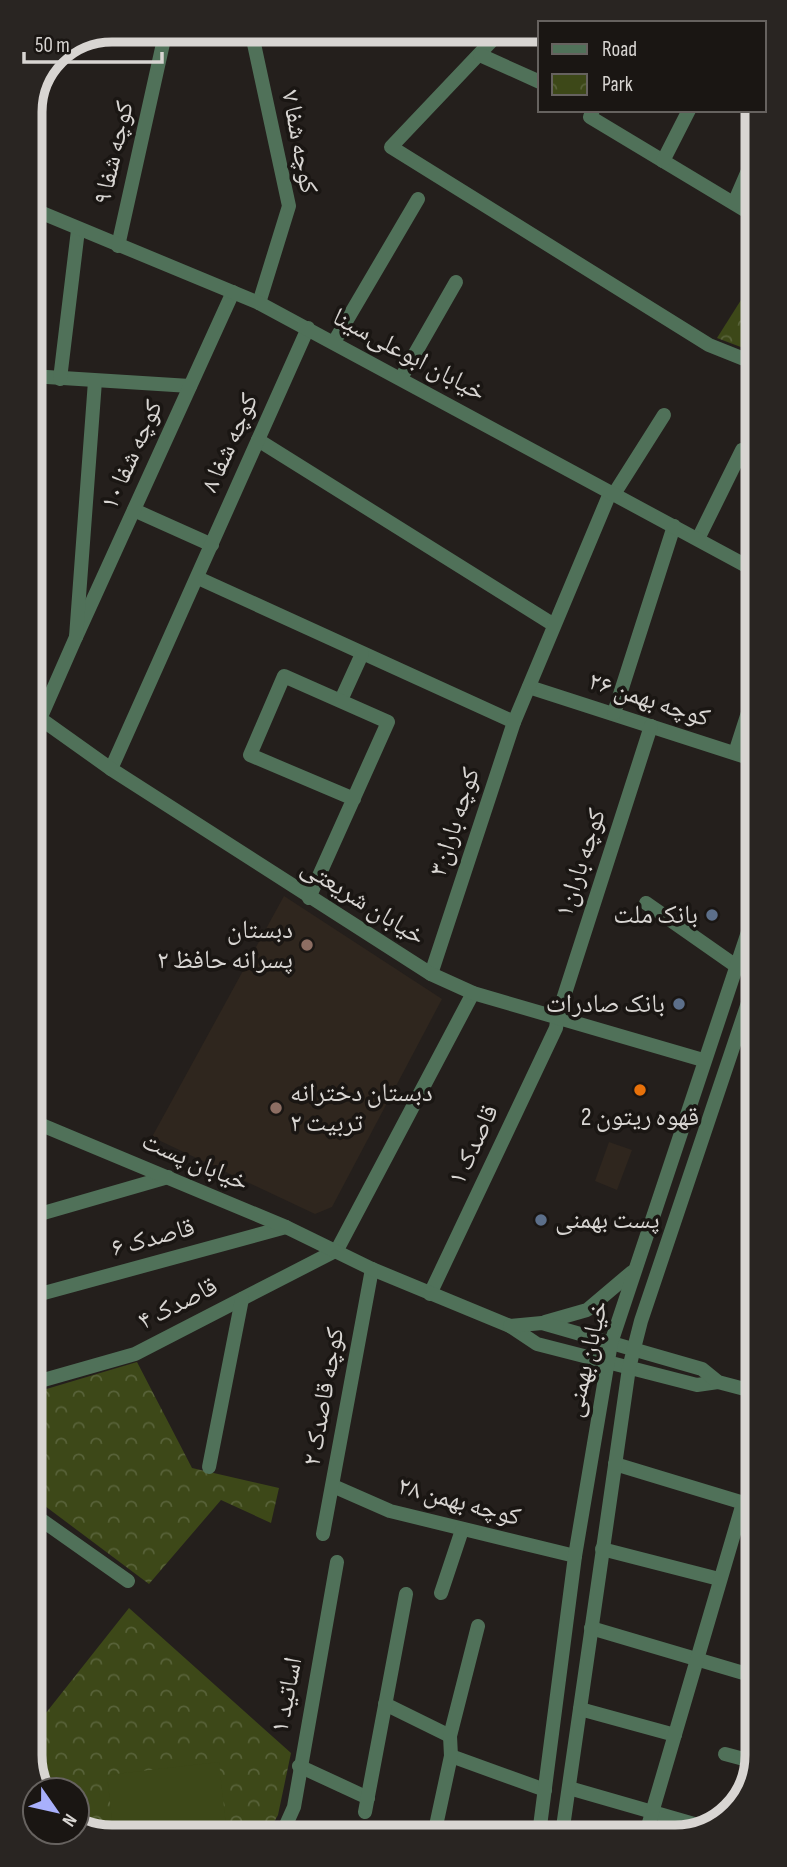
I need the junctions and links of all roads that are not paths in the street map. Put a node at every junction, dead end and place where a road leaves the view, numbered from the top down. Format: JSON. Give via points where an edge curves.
{"nodes":[{"id":1,"x":163,"y":42,"type":"edge"},
{"id":2,"x":254,"y":42,"type":"edge"},
{"id":3,"x":491,"y":42,"type":"edge"},
{"id":4,"x":480,"y":55,"type":"junction"},
{"id":5,"x":538,"y":81,"type":"edge"},
{"id":6,"x":592,"y":112,"type":"edge"},
{"id":7,"x":688,"y":112,"type":"edge"},
{"id":8,"x":663,"y":161,"type":"junction"},
{"id":9,"x":745,"y":178,"type":"edge"},
{"id":10,"x":418,"y":199,"type":"dead end"},
{"id":11,"x":734,"y":203,"type":"junction"},
{"id":12,"x":745,"y":210,"type":"edge"},
{"id":13,"x":42,"y":214,"type":"edge"},
{"id":14,"x":78,"y":230,"type":"junction"},
{"id":15,"x":118,"y":246,"type":"junction"},
{"id":16,"x":457,"y":282,"type":"dead end"},
{"id":17,"x":233,"y":292,"type":"junction"},
{"id":18,"x":258,"y":303,"type":"junction"},
{"id":19,"x":307,"y":328,"type":"junction"},
{"id":20,"x":334,"y":342,"type":"junction"},
{"id":21,"x":745,"y":359,"type":"edge"},
{"id":22,"x":42,"y":377,"type":"edge"},
{"id":23,"x":401,"y":378,"type":"junction"},
{"id":24,"x":60,"y":379,"type":"junction"},
{"id":25,"x":95,"y":381,"type":"junction"},
{"id":26,"x":190,"y":386,"type":"junction"},
{"id":27,"x":664,"y":415,"type":"dead end"},
{"id":28,"x":258,"y":440,"type":"junction"},
{"id":29,"x":743,"y":450,"type":"dead end"},
{"id":30,"x":612,"y":493,"type":"junction"},
{"id":31,"x":134,"y":510,"type":"junction"},
{"id":32,"x":674,"y":526,"type":"junction"},
{"id":33,"x":698,"y":539,"type":"junction"},
{"id":34,"x":212,"y":545,"type":"junction"},
{"id":35,"x":745,"y":565,"type":"edge"},
{"id":36,"x":198,"y":578,"type":"junction"},
{"id":37,"x":554,"y":625,"type":"junction"},
{"id":38,"x":76,"y":637,"type":"junction"},
{"id":39,"x":362,"y":654,"type":"junction"},
{"id":40,"x":529,"y":687,"type":"junction"},
{"id":41,"x":341,"y":700,"type":"junction"},
{"id":42,"x":42,"y":703,"type":"edge"},
{"id":43,"x":614,"y":713,"type":"junction"},
{"id":44,"x":42,"y":719,"type":"edge"},
{"id":45,"x":745,"y":721,"type":"edge"},
{"id":46,"x":514,"y":722,"type":"junction"},
{"id":47,"x":651,"y":726,"type":"junction"},
{"id":48,"x":734,"y":753,"type":"junction"},
{"id":49,"x":745,"y":757,"type":"edge"},
{"id":50,"x":111,"y":769,"type":"junction"},
{"id":51,"x":354,"y":799,"type":"junction"},
{"id":52,"x":309,"y":898,"type":"junction"},
{"id":53,"x":646,"y":903,"type":"dead end"},
{"id":54,"x":745,"y":940,"type":"edge"},
{"id":55,"x":736,"y":966,"type":"junction"},
{"id":56,"x":431,"y":974,"type":"junction"},
{"id":57,"x":473,"y":993,"type":"junction"},
{"id":58,"x":745,"y":1012,"type":"edge"},
{"id":59,"x":558,"y":1015,"type":"junction"},
{"id":60,"x":703,"y":1060,"type":"junction"},
{"id":61,"x":42,"y":1125,"type":"edge"},
{"id":62,"x":168,"y":1177,"type":"junction"},
{"id":63,"x":42,"y":1213,"type":"edge"},
{"id":64,"x":286,"y":1227,"type":"junction"},
{"id":65,"x":337,"y":1250,"type":"junction"},
{"id":66,"x":372,"y":1269,"type":"junction"},
{"id":67,"x":635,"y":1269,"type":"junction"},
{"id":68,"x":42,"y":1294,"type":"edge"},
{"id":69,"x":430,"y":1294,"type":"junction"},
{"id":70,"x":242,"y":1299,"type":"junction"},
{"id":71,"x":542,"y":1323,"type":"junction"},
{"id":72,"x":510,"y":1326,"type":"junction"},
{"id":73,"x":611,"y":1343,"type":"junction"},
{"id":74,"x":633,"y":1349,"type":"junction"},
{"id":75,"x":606,"y":1364,"type":"junction"},
{"id":76,"x":629,"y":1368,"type":"junction"},
{"id":77,"x":42,"y":1380,"type":"edge"},
{"id":78,"x":718,"y":1382,"type":"junction"},
{"id":79,"x":745,"y":1389,"type":"edge"},
{"id":80,"x":615,"y":1465,"type":"junction"},
{"id":81,"x":209,"y":1466,"type":"dead end"},
{"id":82,"x":333,"y":1486,"type":"junction"},
{"id":83,"x":745,"y":1504,"type":"edge"},
{"id":84,"x":745,"y":1517,"type":"edge"},
{"id":85,"x":42,"y":1520,"type":"edge"},
{"id":86,"x":461,"y":1530,"type":"junction"},
{"id":87,"x":323,"y":1534,"type":"dead end"},
{"id":88,"x":602,"y":1549,"type":"junction"},
{"id":89,"x":575,"y":1556,"type":"junction"},
{"id":90,"x":337,"y":1562,"type":"dead end"},
{"id":91,"x":719,"y":1578,"type":"junction"},
{"id":92,"x":128,"y":1581,"type":"dead end"},
{"id":93,"x":441,"y":1593,"type":"dead end"},
{"id":94,"x":406,"y":1594,"type":"dead end"},
{"id":95,"x":478,"y":1626,"type":"dead end"},
{"id":96,"x":591,"y":1628,"type":"junction"},
{"id":97,"x":696,"y":1659,"type":"junction"},
{"id":98,"x":745,"y":1673,"type":"edge"},
{"id":99,"x":385,"y":1704,"type":"junction"},
{"id":100,"x":580,"y":1709,"type":"junction"},
{"id":101,"x":675,"y":1735,"type":"junction"},
{"id":102,"x":450,"y":1736,"type":"junction"},
{"id":103,"x":725,"y":1754,"type":"dead end"},
{"id":104,"x":451,"y":1756,"type":"junction"},
{"id":105,"x":745,"y":1759,"type":"edge"},
{"id":106,"x":299,"y":1766,"type":"junction"},
{"id":107,"x":569,"y":1788,"type":"junction"},
{"id":108,"x":545,"y":1790,"type":"junction"},
{"id":109,"x":652,"y":1812,"type":"junction"},
{"id":110,"x":690,"y":1823,"type":"edge"},
{"id":111,"x":286,"y":1825,"type":"edge"},
{"id":112,"x":436,"y":1825,"type":"edge"},
{"id":113,"x":539,"y":1825,"type":"edge"},
{"id":114,"x":563,"y":1825,"type":"edge"},
{"id":115,"x":648,"y":1825,"type":"edge"}],
"edges":[{"from":1,"to":15,"type":"street","name":"کوچه شفا ۹"},
{"from":2,"to":18,"type":"street","name":"کوچه شفا ۷","via":[[289,206]]},
{"from":3,"to":4,"type":"street"},
{"from":4,"to":5,"type":"street"},
{"from":4,"to":21,"type":"street","via":[[391,147],[709,345]]},
{"from":6,"to":8,"type":"street","via":[[590,117]]},
{"from":7,"to":8,"type":"street"},
{"from":8,"to":11,"type":"street"},
{"from":9,"to":11,"type":"street"},
{"from":10,"to":20,"type":"street"},
{"from":11,"to":12,"type":"street"},
{"from":13,"to":14,"type":"street","name":"خیابان ابوعلی‌سینا"},
{"from":14,"to":15,"type":"street","name":"خیابان ابوعلی‌سینا"},
{"from":14,"to":24,"type":"street"},
{"from":15,"to":17,"type":"street","name":"خیابان ابوعلی‌سینا"},
{"from":16,"to":23,"type":"street"},
{"from":17,"to":18,"type":"street","name":"خیابان ابوعلی‌سینا"},
{"from":17,"to":26,"type":"street","name":"کوچه شفا ۱۰"},
{"from":18,"to":19,"type":"street","name":"خیابان ابوعلی‌سینا"},
{"from":19,"to":20,"type":"street","name":"خیابان ابوعلی‌سینا"},
{"from":19,"to":28,"type":"street","name":"کوچه شفا ۸"},
{"from":20,"to":23,"type":"street","name":"خیابان ابوعلی‌سینا"},
{"from":22,"to":24,"type":"street"},
{"from":23,"to":30,"type":"street","name":"خیابان ابوعلی‌سینا"},
{"from":24,"to":25,"type":"street"},
{"from":25,"to":26,"type":"street"},
{"from":25,"to":38,"type":"street"},
{"from":26,"to":31,"type":"street","name":"کوچه شفا ۱۰"},
{"from":27,"to":30,"type":"street","name":"کوچه باران۳"},
{"from":28,"to":34,"type":"street","name":"کوچه شفا ۸"},
{"from":28,"to":37,"type":"street"},
{"from":29,"to":33,"type":"street"},
{"from":30,"to":32,"type":"street","name":"خیابان ابوعلی‌سینا"},
{"from":30,"to":37,"type":"street","name":"کوچه باران۳"},
{"from":31,"to":34,"type":"street"},
{"from":31,"to":38,"type":"street","name":"کوچه شفا ۱۰"},
{"from":32,"to":33,"type":"street","name":"خیابان ابوعلی‌سینا"},
{"from":32,"to":43,"type":"street"},
{"from":33,"to":35,"type":"street","name":"خیابان ابوعلی‌سینا"},
{"from":34,"to":36,"type":"street","name":"کوچه شفا ۸"},
{"from":36,"to":39,"type":"street"},
{"from":36,"to":50,"type":"street","name":"کوچه شفا ۸"},
{"from":37,"to":40,"type":"street","name":"کوچه باران۳"},
{"from":38,"to":42,"type":"street","name":"کوچه شفا ۱۰"},
{"from":39,"to":41,"type":"street"},
{"from":39,"to":46,"type":"street"},
{"from":40,"to":43,"type":"street","name":"کوچه بهمن ۲۶"},
{"from":40,"to":46,"type":"street","name":"کوچه باران۳"},
{"from":41,"to":51,"type":"street","via":[[388,722]]},
{"from":41,"to":51,"type":"street","via":[[284,676],[250,755]]},
{"from":43,"to":47,"type":"street","name":"کوچه بهمن ۲۶"},
{"from":44,"to":50,"type":"street","name":"خیابان شریعتی"},
{"from":45,"to":48,"type":"street"},
{"from":46,"to":56,"type":"street","name":"کوچه باران۳"},
{"from":47,"to":48,"type":"street","name":"کوچه بهمن ۲۶"},
{"from":47,"to":59,"type":"street","name":"کوچه باران۱"},
{"from":48,"to":49,"type":"street","name":"کوچه بهمن ۲۶"},
{"from":50,"to":52,"type":"street","name":"خیابان شریعتی"},
{"from":51,"to":52,"type":"street"},
{"from":52,"to":56,"type":"street","name":"خیابان شریعتی"},
{"from":53,"to":55,"type":"street"},
{"from":54,"to":55,"type":"street","name":"خیابان بهمنی"},
{"from":55,"to":60,"type":"street","name":"خیابان بهمنی"},
{"from":56,"to":57,"type":"street","name":"خیابان شریعتی"},
{"from":57,"to":59,"type":"street","name":"خیابان شریعتی"},
{"from":57,"to":65,"type":"street"},
{"from":58,"to":74,"type":"street","name":"خیابان بهمنی"},
{"from":59,"to":60,"type":"street","name":"خیابان شریعتی"},
{"from":59,"to":69,"type":"street","name":"قاصدک ۱","via":[[556,1028]]},
{"from":60,"to":67,"type":"street","name":"خیابان بهمنی"},
{"from":61,"to":62,"type":"street","name":"خیابان پست"},
{"from":62,"to":63,"type":"street"},
{"from":62,"to":64,"type":"street","name":"خیابان پست"},
{"from":64,"to":65,"type":"street","name":"خیابان پست"},
{"from":64,"to":68,"type":"street","name":"قاصدک ۶"},
{"from":65,"to":66,"type":"street","name":"خیابان پست"},
{"from":65,"to":70,"type":"street","name":"قاصدک ۴"},
{"from":66,"to":69,"type":"street"},
{"from":66,"to":82,"type":"street","name":"کوچه قاصدک ۲"},
{"from":67,"to":71,"type":"street","via":[[587,1310]]},
{"from":67,"to":73,"type":"street","name":"خیابان بهمنی"},
{"from":69,"to":72,"type":"street"},
{"from":70,"to":77,"type":"street","name":"قاصدک ۴","via":[[135,1354]]},
{"from":70,"to":81,"type":"street"},
{"from":71,"to":72,"type":"street"},
{"from":71,"to":73,"type":"street"},
{"from":72,"to":75,"type":"street","via":[[537,1344]]},
{"from":73,"to":74,"type":"street"},
{"from":73,"to":75,"type":"street","name":"خیابان بهمنی"},
{"from":74,"to":76,"type":"street","name":"خیابان بهمنی"},
{"from":74,"to":78,"type":"street","via":[[702,1369]]},
{"from":75,"to":76,"type":"street"},
{"from":75,"to":89,"type":"street","name":"خیابان بهمنی"},
{"from":76,"to":78,"type":"street","via":[[697,1385]]},
{"from":76,"to":80,"type":"street","name":"خیابان بهمنی"},
{"from":78,"to":79,"type":"street"},
{"from":80,"to":83,"type":"street"},
{"from":80,"to":88,"type":"street","name":"خیابان بهمنی"},
{"from":82,"to":86,"type":"street","name":"کوچه بهمن ۲۸","via":[[390,1511]]},
{"from":82,"to":87,"type":"street","name":"کوچه قاصدک ۲"},
{"from":84,"to":91,"type":"street"},
{"from":85,"to":92,"type":"street"},
{"from":86,"to":89,"type":"street","name":"کوچه بهمن ۲۸"},
{"from":86,"to":93,"type":"street"},
{"from":88,"to":91,"type":"street"},
{"from":88,"to":96,"type":"street","name":"خیابان بهمنی"},
{"from":89,"to":108,"type":"street","name":"خیابان بهمنی"},
{"from":90,"to":106,"type":"street","name":"اساتید ۱"},
{"from":91,"to":97,"type":"street"},
{"from":94,"to":99,"type":"street"},
{"from":95,"to":102,"type":"street"},
{"from":96,"to":97,"type":"street"},
{"from":96,"to":100,"type":"street","name":"خیابان بهمنی"},
{"from":97,"to":98,"type":"street"},
{"from":97,"to":101,"type":"street"},
{"from":99,"to":102,"type":"street"},
{"from":99,"to":106,"type":"street","via":[[366,1805]]},
{"from":100,"to":101,"type":"street"},
{"from":100,"to":107,"type":"street","name":"خیابان بهمنی"},
{"from":101,"to":109,"type":"street"},
{"from":102,"to":104,"type":"street"},
{"from":103,"to":105,"type":"street"},
{"from":104,"to":108,"type":"street"},
{"from":104,"to":112,"type":"street"},
{"from":106,"to":111,"type":"street","name":"اساتید ۱","via":[[294,1807]]},
{"from":107,"to":109,"type":"street"},
{"from":107,"to":114,"type":"street","name":"خیابان بهمنی"},
{"from":108,"to":113,"type":"street","name":"خیابان بهمنی"},
{"from":109,"to":110,"type":"street"},
{"from":109,"to":115,"type":"street"}]}
